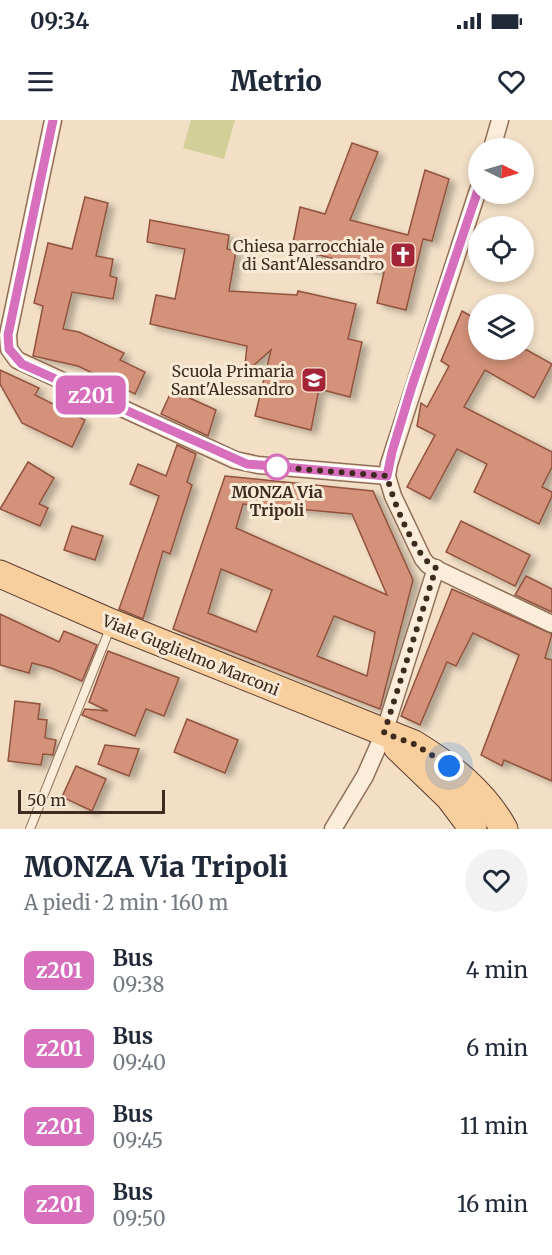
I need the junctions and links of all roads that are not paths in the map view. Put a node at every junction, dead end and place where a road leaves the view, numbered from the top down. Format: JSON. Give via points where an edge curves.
{"nodes":[{"id":1,"x":53,"y":120,"type":"edge"},
{"id":2,"x":500,"y":120,"type":"edge"},
{"id":3,"x":495,"y":138,"type":"edge"},
{"id":4,"x":473,"y":204,"type":"edge"},
{"id":5,"x":387,"y":476,"type":"junction"},
{"id":6,"x":436,"y":568,"type":"junction"},
{"id":7,"x":0,"y":574,"type":"edge"},
{"id":8,"x":112,"y":623,"type":"junction"},
{"id":9,"x":552,"y":624,"type":"edge"},
{"id":10,"x":384,"y":733,"type":"junction"},
{"id":11,"x":30,"y":829,"type":"edge"},
{"id":12,"x":333,"y":829,"type":"edge"},
{"id":13,"x":472,"y":829,"type":"edge"},
{"id":14,"x":504,"y":829,"type":"edge"}],
"edges":[{"from":1,"to":5,"type":"street","via":[[8,335],[13,355],[22,364],[235,460]]},
{"from":2,"to":3,"type":"street"},
{"from":4,"to":5,"type":"street","via":[[409,396]]},
{"from":5,"to":6,"type":"street","via":[[423,559]]},
{"from":6,"to":9,"type":"street"},
{"from":6,"to":10,"type":"street"},
{"from":7,"to":8,"type":"main road","name":"Viale Guglielmo Marconi"},
{"from":8,"to":10,"type":"main road","name":"Viale Guglielmo Marconi"},
{"from":8,"to":11,"type":"lane"},
{"from":10,"to":12,"type":"street","via":[[365,776]]},
{"from":10,"to":13,"type":"main road","name":"Viale Guglielmo Marconi","via":[[448,797]]},
{"from":10,"to":14,"type":"main road","name":"Viale Guglielmo Marconi","via":[[414,744],[449,766],[478,794]]}]}
